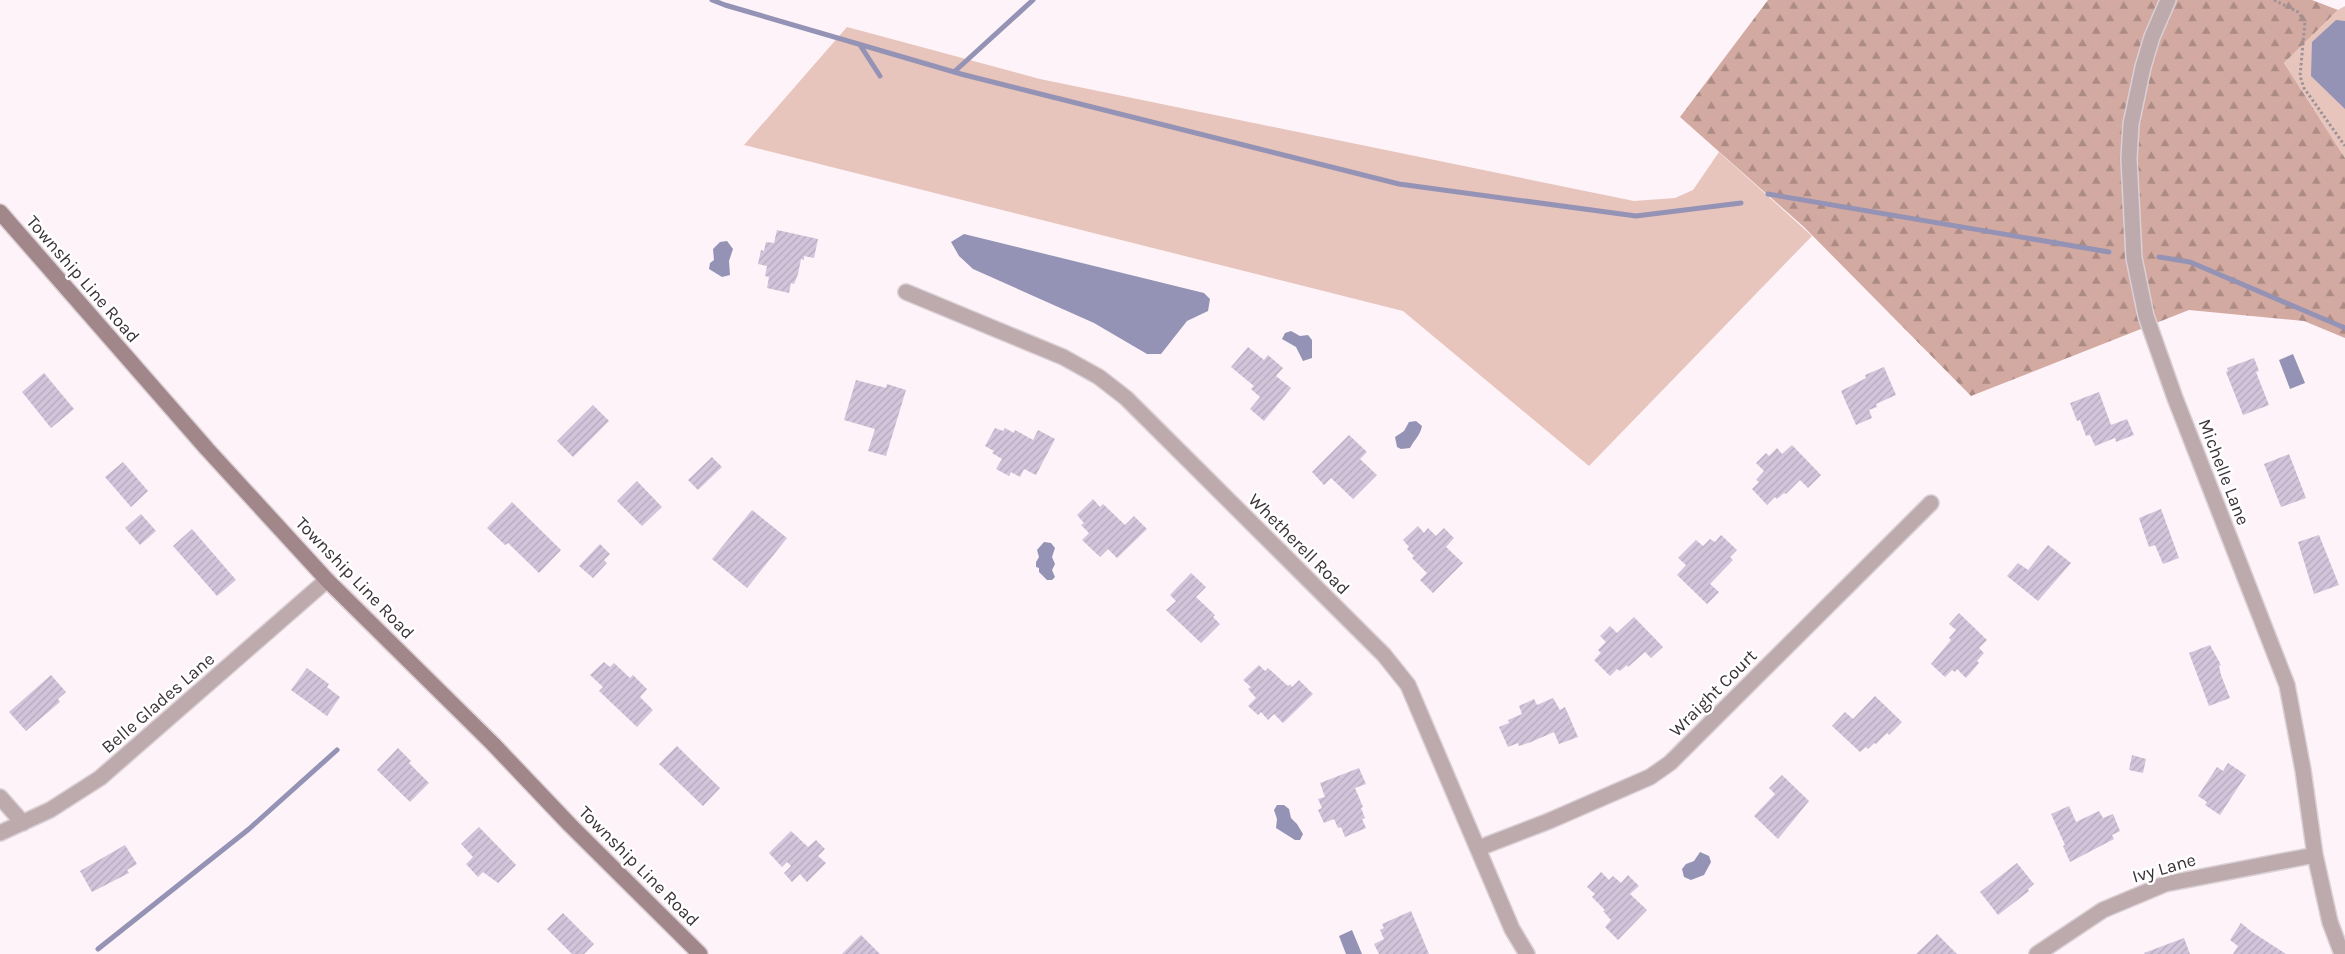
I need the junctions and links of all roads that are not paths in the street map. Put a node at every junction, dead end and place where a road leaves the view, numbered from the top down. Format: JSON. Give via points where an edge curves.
{"nodes":[{"id":1,"x":2168,"y":0,"type":"edge"},
{"id":2,"x":0,"y":212,"type":"edge"},
{"id":3,"x":906,"y":292,"type":"dead end"},
{"id":4,"x":1931,"y":503,"type":"dead end"},
{"id":5,"x":328,"y":580,"type":"junction"},
{"id":6,"x":0,"y":797,"type":"edge"},
{"id":7,"x":23,"y":823,"type":"junction"},
{"id":8,"x":0,"y":833,"type":"edge"},
{"id":9,"x":1479,"y":848,"type":"junction"},
{"id":10,"x":2315,"y":855,"type":"junction"},
{"id":11,"x":700,"y":954,"type":"edge"},
{"id":12,"x":1527,"y":954,"type":"edge"},
{"id":13,"x":2037,"y":954,"type":"edge"},
{"id":14,"x":2342,"y":954,"type":"edge"}],
"edges":[{"from":1,"to":10,"type":"street","name":"Michelle Lane","via":[[2148,52],[2132,124],[2129,159],[2134,258],[2146,316],[2175,398],[2287,685]]},
{"from":2,"to":5,"type":"street","name":"Township Line Road","via":[[206,448]]},
{"from":3,"to":9,"type":"street","name":"Whetherell Road","via":[[1063,357],[1099,377],[1126,398],[1384,655],[1408,685]]},
{"from":4,"to":9,"type":"street","name":"Wraight Court","via":[[1670,763],[1650,777]]},
{"from":5,"to":7,"type":"street","name":"Belle Glades Lane","via":[[100,778]]},
{"from":5,"to":11,"type":"street","name":"Township Line Road"},
{"from":6,"to":7,"type":"street"},
{"from":7,"to":8,"type":"street","name":"Belle Glades Lane"},
{"from":9,"to":12,"type":"street","name":"Whetherell Road","via":[[1512,929]]},
{"from":10,"to":13,"type":"street","name":"Ivy Lane","via":[[2165,884],[2103,910]]},
{"from":10,"to":14,"type":"street","name":"Michelle Lane","via":[[2330,922]]}]}
